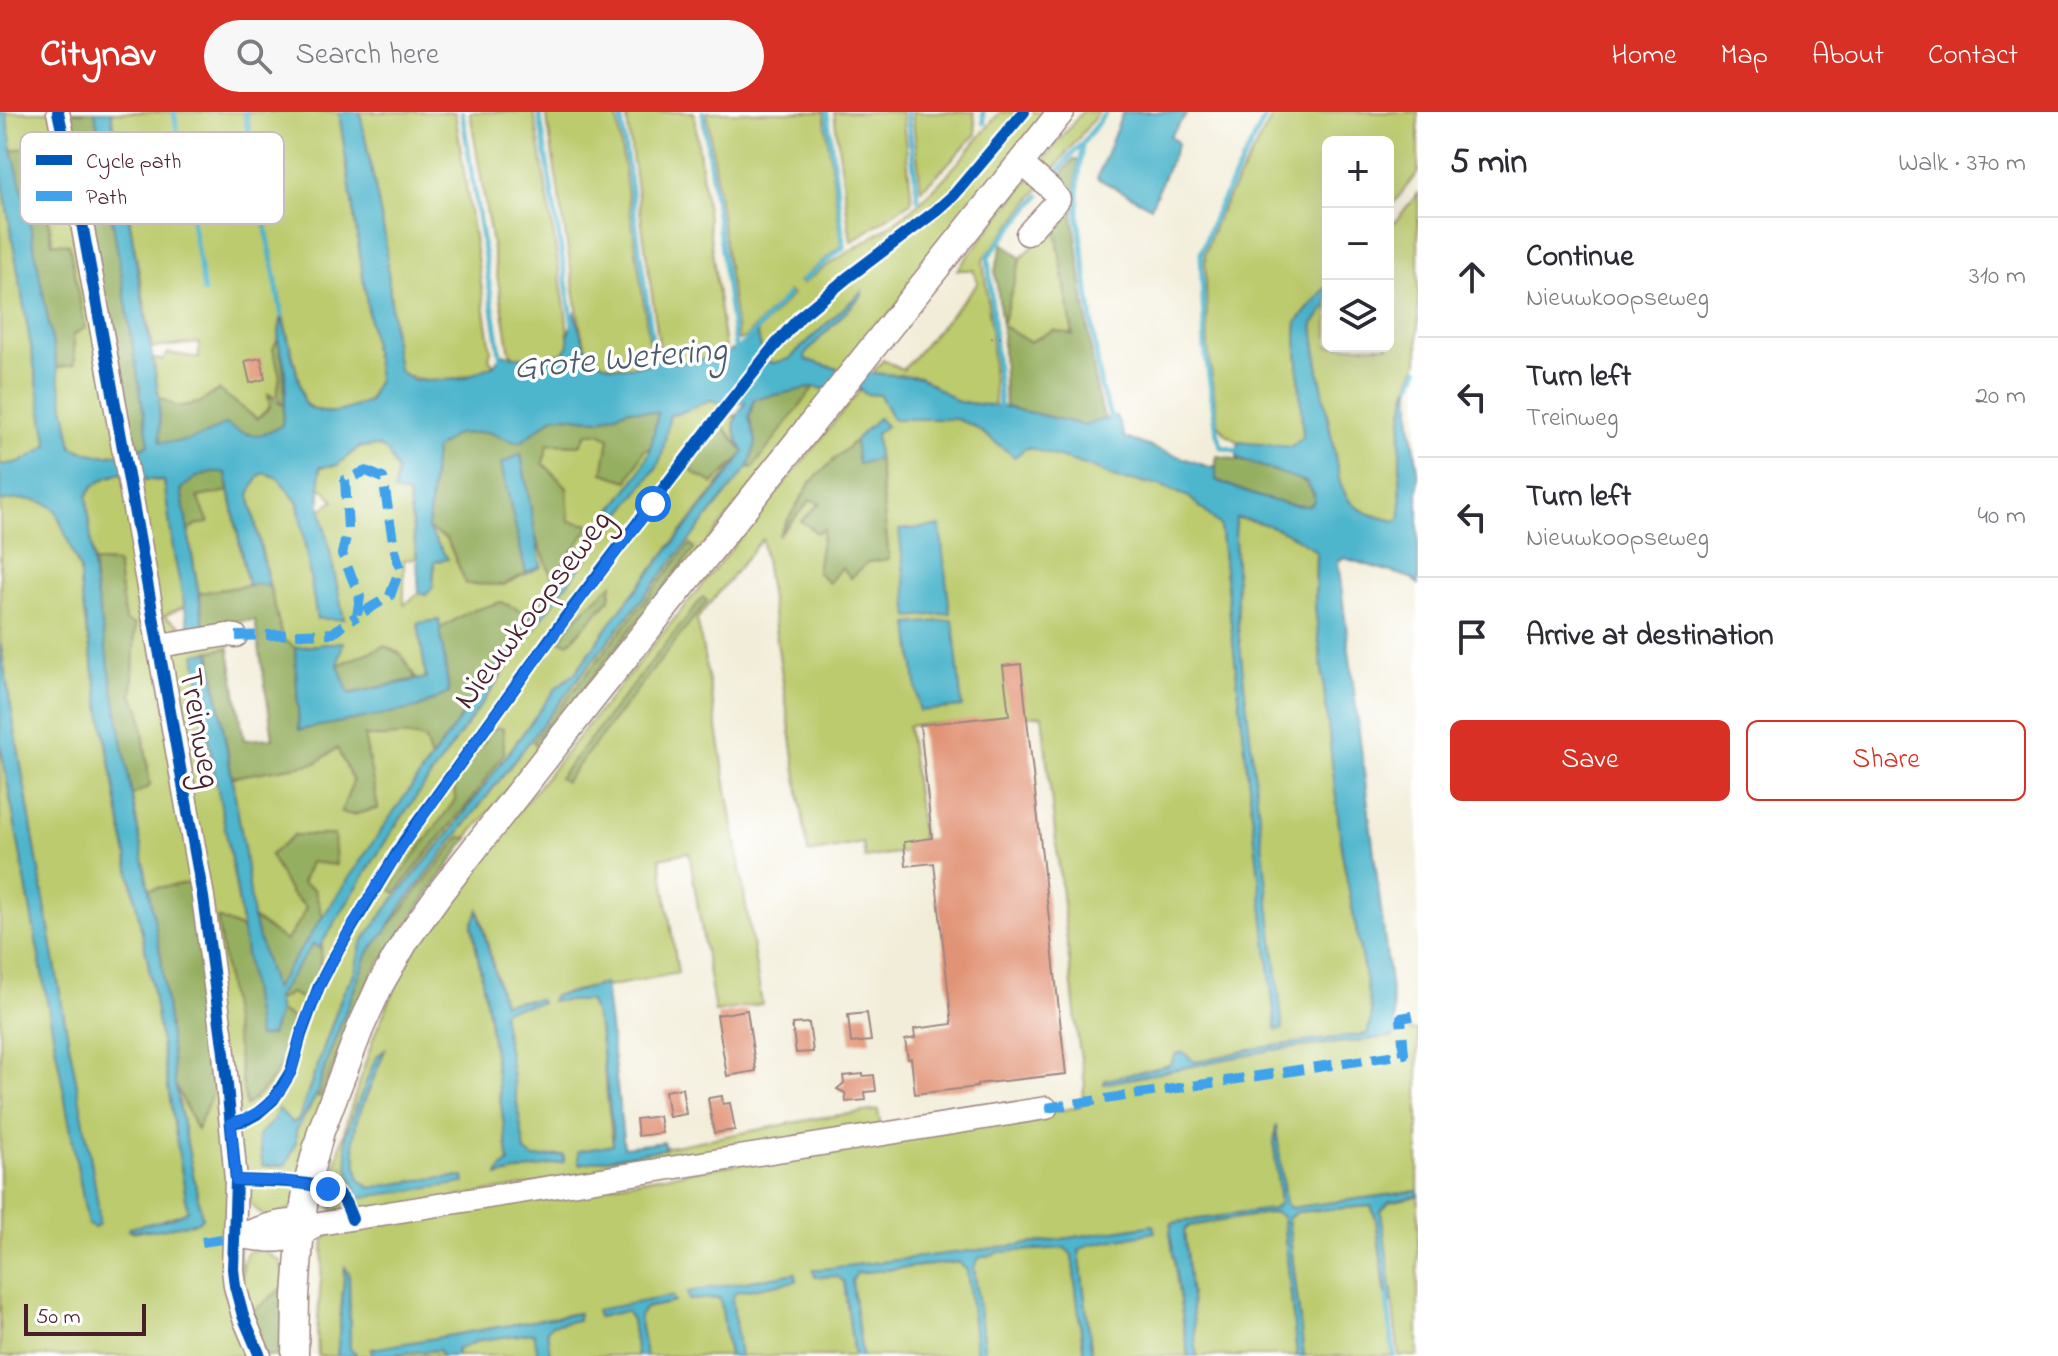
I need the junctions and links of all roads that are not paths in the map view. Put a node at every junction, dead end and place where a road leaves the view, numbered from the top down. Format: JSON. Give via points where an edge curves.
{"nodes":[{"id":1,"x":58,"y":112,"type":"edge"},
{"id":2,"x":1061,"y":112,"type":"edge"},
{"id":3,"x":62,"y":132,"type":"edge"},
{"id":4,"x":1020,"y":162,"type":"junction"},
{"id":5,"x":82,"y":224,"type":"edge"},
{"id":6,"x":1027,"y":234,"type":"dead end"},
{"id":7,"x":236,"y":636,"type":"dead end"},
{"id":8,"x":159,"y":646,"type":"junction"},
{"id":9,"x":1046,"y":1108,"type":"dead end"},
{"id":10,"x":307,"y":1227,"type":"junction"},
{"id":11,"x":235,"y":1237,"type":"junction"},
{"id":12,"x":260,"y":1356,"type":"edge"},
{"id":13,"x":295,"y":1356,"type":"edge"},
{"id":14,"x":312,"y":1356,"type":"edge"}],
"edges":[{"from":1,"to":3,"type":"street","name":"Treinweg"},
{"from":2,"to":4,"type":"main road"},
{"from":4,"to":6,"type":"street","via":[[1059,199]]},
{"from":4,"to":10,"type":"main road","via":[[406,940],[360,1029],[318,1144],[307,1184]]},
{"from":5,"to":8,"type":"street","name":"Treinweg"},
{"from":7,"to":8,"type":"street"},
{"from":8,"to":11,"type":"street","name":"Treinweg","via":[[214,971],[236,1180]]},
{"from":9,"to":10,"type":"street"},
{"from":10,"to":11,"type":"street","via":[[270,1224]]},
{"from":10,"to":13,"type":"main road","via":[[296,1296]]},
{"from":10,"to":14,"type":"main road","via":[[313,1270]]},
{"from":11,"to":12,"type":"street","name":"Treinweg","via":[[235,1286]]}]}
